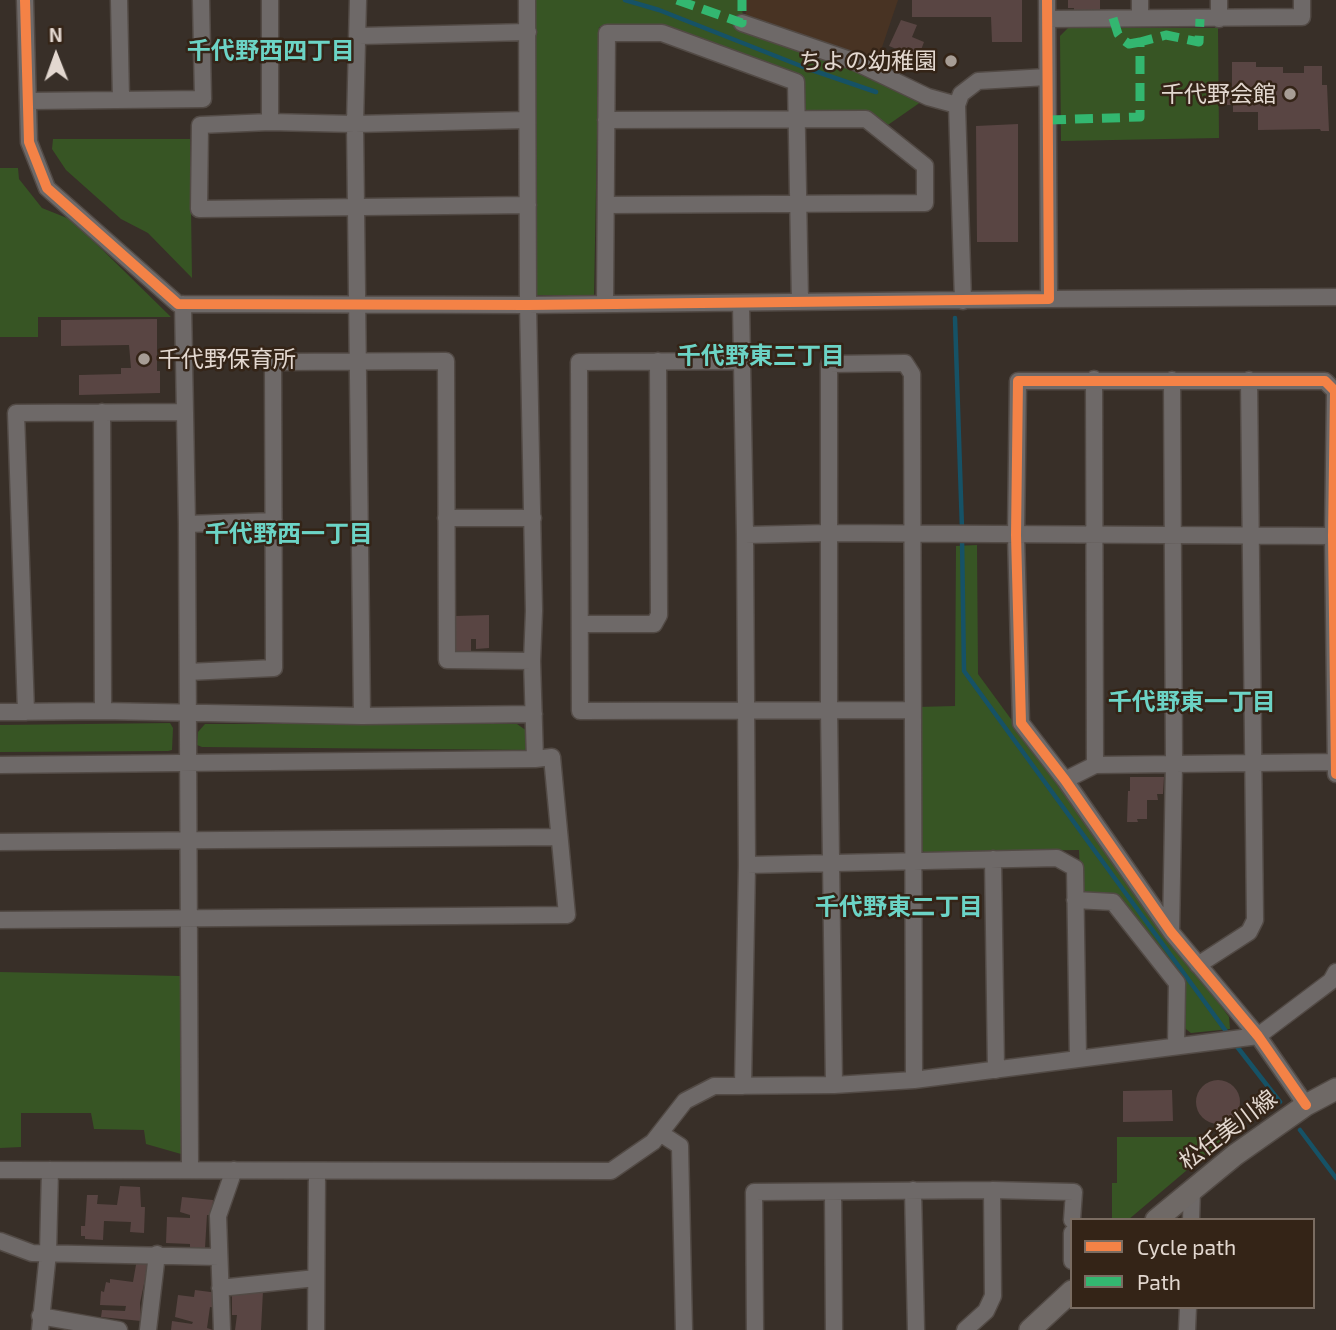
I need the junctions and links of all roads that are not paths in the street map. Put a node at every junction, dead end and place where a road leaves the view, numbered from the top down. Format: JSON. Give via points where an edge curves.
{"nodes":[{"id":1,"x":25,"y":0,"type":"edge"},
{"id":2,"x":119,"y":0,"type":"edge"},
{"id":3,"x":201,"y":0,"type":"edge"},
{"id":4,"x":270,"y":0,"type":"edge"},
{"id":5,"x":358,"y":0,"type":"edge"},
{"id":6,"x":527,"y":0,"type":"edge"},
{"id":7,"x":1047,"y":0,"type":"edge"},
{"id":8,"x":1140,"y":0,"type":"edge"},
{"id":9,"x":1219,"y":0,"type":"edge"},
{"id":10,"x":1302,"y":0,"type":"edge"},
{"id":11,"x":1140,"y":18,"type":"junction"},
{"id":12,"x":1047,"y":19,"type":"junction"},
{"id":13,"x":1219,"y":19,"type":"junction"},
{"id":14,"x":742,"y":23,"type":"dead end"},
{"id":15,"x":528,"y":32,"type":"junction"},
{"id":16,"x":359,"y":36,"type":"junction"},
{"id":17,"x":1048,"y":77,"type":"junction"},
{"id":18,"x":121,"y":99,"type":"junction"},
{"id":19,"x":29,"y":101,"type":"junction"},
{"id":20,"x":957,"y":105,"type":"junction"},
{"id":21,"x":527,"y":120,"type":"junction"},
{"id":22,"x":606,"y":120,"type":"junction"},
{"id":23,"x":796,"y":120,"type":"junction"},
{"id":24,"x":270,"y":122,"type":"junction"},
{"id":25,"x":355,"y":124,"type":"junction"},
{"id":26,"x":799,"y":203,"type":"junction"},
{"id":27,"x":527,"y":205,"type":"junction"},
{"id":28,"x":607,"y":205,"type":"junction"},
{"id":29,"x":355,"y":207,"type":"junction"},
{"id":30,"x":1336,"y":297,"type":"edge"},
{"id":31,"x":1049,"y":299,"type":"junction"},
{"id":32,"x":963,"y":301,"type":"junction"},
{"id":33,"x":800,"y":302,"type":"junction"},
{"id":34,"x":357,"y":303,"type":"junction"},
{"id":35,"x":741,"y":303,"type":"junction"},
{"id":36,"x":183,"y":304,"type":"junction"},
{"id":37,"x":605,"y":304,"type":"junction"},
{"id":38,"x":528,"y":305,"type":"junction"},
{"id":39,"x":358,"y":361,"type":"junction"},
{"id":40,"x":657,"y":361,"type":"junction"},
{"id":41,"x":742,"y":361,"type":"junction"},
{"id":42,"x":1094,"y":379,"type":"junction"},
{"id":43,"x":1172,"y":380,"type":"junction"},
{"id":44,"x":1249,"y":380,"type":"junction"},
{"id":45,"x":102,"y":412,"type":"junction"},
{"id":46,"x":185,"y":412,"type":"junction"},
{"id":47,"x":0,"y":467,"type":"edge"},
{"id":48,"x":18,"y":467,"type":"junction"},
{"id":49,"x":446,"y":518,"type":"junction"},
{"id":50,"x":533,"y":518,"type":"junction"},
{"id":51,"x":274,"y":521,"type":"junction"},
{"id":52,"x":187,"y":524,"type":"junction"},
{"id":53,"x":828,"y":533,"type":"junction"},
{"id":54,"x":913,"y":534,"type":"junction"},
{"id":55,"x":746,"y":535,"type":"junction"},
{"id":56,"x":1016,"y":535,"type":"junction"},
{"id":57,"x":1252,"y":535,"type":"junction"},
{"id":58,"x":1095,"y":536,"type":"junction"},
{"id":59,"x":1172,"y":536,"type":"junction"},
{"id":60,"x":1333,"y":536,"type":"junction"},
{"id":61,"x":579,"y":624,"type":"junction"},
{"id":62,"x":532,"y":661,"type":"junction"},
{"id":63,"x":188,"y":671,"type":"junction"},
{"id":64,"x":746,"y":710,"type":"junction"},
{"id":65,"x":829,"y":710,"type":"junction"},
{"id":66,"x":911,"y":710,"type":"junction"},
{"id":67,"x":103,"y":711,"type":"junction"},
{"id":68,"x":0,"y":712,"type":"edge"},
{"id":69,"x":26,"y":712,"type":"junction"},
{"id":70,"x":187,"y":714,"type":"junction"},
{"id":71,"x":534,"y":714,"type":"junction"},
{"id":72,"x":362,"y":716,"type":"junction"},
{"id":73,"x":535,"y":759,"type":"junction"},
{"id":74,"x":187,"y":762,"type":"junction"},
{"id":75,"x":1254,"y":762,"type":"junction"},
{"id":76,"x":1336,"y":762,"type":"edge"},
{"id":77,"x":1174,"y":764,"type":"junction"},
{"id":78,"x":0,"y":765,"type":"edge"},
{"id":79,"x":1095,"y":765,"type":"junction"},
{"id":80,"x":1336,"y":774,"type":"edge"},
{"id":81,"x":1065,"y":780,"type":"junction"},
{"id":82,"x":558,"y":837,"type":"junction"},
{"id":83,"x":188,"y":841,"type":"junction"},
{"id":84,"x":0,"y":842,"type":"edge"},
{"id":85,"x":993,"y":859,"type":"junction"},
{"id":86,"x":913,"y":860,"type":"junction"},
{"id":87,"x":830,"y":861,"type":"junction"},
{"id":88,"x":747,"y":865,"type":"junction"},
{"id":89,"x":1075,"y":900,"type":"junction"},
{"id":90,"x":189,"y":918,"type":"junction"},
{"id":91,"x":0,"y":920,"type":"edge"},
{"id":92,"x":1171,"y":932,"type":"junction"},
{"id":93,"x":1198,"y":965,"type":"junction"},
{"id":94,"x":1336,"y":972,"type":"edge"},
{"id":95,"x":1250,"y":1036,"type":"junction"},
{"id":96,"x":1176,"y":1046,"type":"junction"},
{"id":97,"x":1078,"y":1059,"type":"junction"},
{"id":98,"x":996,"y":1070,"type":"junction"},
{"id":99,"x":914,"y":1080,"type":"junction"},
{"id":100,"x":834,"y":1085,"type":"junction"},
{"id":101,"x":743,"y":1086,"type":"junction"},
{"id":102,"x":1336,"y":1088,"type":"edge"},
{"id":103,"x":1306,"y":1105,"type":"junction"},
{"id":104,"x":660,"y":1133,"type":"junction"},
{"id":105,"x":190,"y":1169,"type":"junction"},
{"id":106,"x":0,"y":1170,"type":"edge"},
{"id":107,"x":50,"y":1170,"type":"junction"},
{"id":108,"x":234,"y":1170,"type":"junction"},
{"id":109,"x":317,"y":1171,"type":"junction"},
{"id":110,"x":913,"y":1190,"type":"junction"},
{"id":111,"x":992,"y":1190,"type":"junction"},
{"id":112,"x":1192,"y":1190,"type":"junction"},
{"id":113,"x":833,"y":1192,"type":"junction"},
{"id":114,"x":1072,"y":1218,"type":"edge"},
{"id":115,"x":1158,"y":1218,"type":"edge"},
{"id":116,"x":1191,"y":1218,"type":"edge"},
{"id":117,"x":0,"y":1241,"type":"edge"},
{"id":118,"x":48,"y":1253,"type":"junction"},
{"id":119,"x":157,"y":1254,"type":"junction"},
{"id":120,"x":219,"y":1257,"type":"junction"},
{"id":121,"x":316,"y":1278,"type":"junction"},
{"id":122,"x":220,"y":1288,"type":"junction"},
{"id":123,"x":1070,"y":1293,"type":"edge"},
{"id":124,"x":1188,"y":1309,"type":"edge"},
{"id":125,"x":40,"y":1323,"type":"edge"},
{"id":126,"x":120,"y":1330,"type":"edge"},
{"id":127,"x":148,"y":1330,"type":"edge"},
{"id":128,"x":222,"y":1330,"type":"edge"},
{"id":129,"x":316,"y":1330,"type":"edge"},
{"id":130,"x":684,"y":1330,"type":"edge"},
{"id":131,"x":755,"y":1330,"type":"edge"},
{"id":132,"x":834,"y":1330,"type":"edge"},
{"id":133,"x":916,"y":1330,"type":"edge"},
{"id":134,"x":965,"y":1330,"type":"edge"},
{"id":135,"x":1030,"y":1330,"type":"edge"},
{"id":136,"x":1187,"y":1330,"type":"edge"}],
"edges":[{"from":1,"to":19,"type":"street"},
{"from":2,"to":18,"type":"street"},
{"from":3,"to":18,"type":"street","via":[[203,99]]},
{"from":4,"to":24,"type":"street"},
{"from":5,"to":16,"type":"street"},
{"from":6,"to":15,"type":"street"},
{"from":7,"to":12,"type":"street"},
{"from":8,"to":11,"type":"street"},
{"from":9,"to":13,"type":"street"},
{"from":10,"to":13,"type":"street","via":[[1302,17]]},
{"from":11,"to":12,"type":"street"},
{"from":11,"to":13,"type":"street"},
{"from":12,"to":17,"type":"street"},
{"from":14,"to":20,"type":"street","via":[[853,61],[928,97]]},
{"from":15,"to":16,"type":"street"},
{"from":15,"to":21,"type":"street"},
{"from":16,"to":25,"type":"street"},
{"from":17,"to":20,"type":"street","via":[[978,81],[961,94]]},
{"from":17,"to":31,"type":"street"},
{"from":18,"to":19,"type":"street"},
{"from":19,"to":36,"type":"street","via":[[29,142],[47,188]]},
{"from":20,"to":32,"type":"street"},
{"from":21,"to":25,"type":"street"},
{"from":21,"to":27,"type":"street"},
{"from":22,"to":23,"type":"street"},
{"from":22,"to":23,"type":"street","via":[[607,33],[662,33],[796,82]]},
{"from":22,"to":28,"type":"street"},
{"from":23,"to":26,"type":"street"},
{"from":23,"to":26,"type":"street","via":[[866,119],[925,166],[925,203]]},
{"from":24,"to":25,"type":"street"},
{"from":24,"to":29,"type":"street","via":[[200,125],[199,209]]},
{"from":25,"to":29,"type":"street"},
{"from":26,"to":28,"type":"street"},
{"from":26,"to":33,"type":"street"},
{"from":27,"to":29,"type":"street"},
{"from":27,"to":38,"type":"street"},
{"from":28,"to":37,"type":"street"},
{"from":29,"to":34,"type":"street"},
{"from":30,"to":31,"type":"street"},
{"from":31,"to":32,"type":"street"},
{"from":32,"to":33,"type":"street"},
{"from":33,"to":35,"type":"street"},
{"from":34,"to":36,"type":"street"},
{"from":34,"to":38,"type":"street"},
{"from":34,"to":39,"type":"street"},
{"from":35,"to":37,"type":"street"},
{"from":35,"to":41,"type":"street"},
{"from":36,"to":46,"type":"street"},
{"from":37,"to":38,"type":"street"},
{"from":38,"to":50,"type":"street"},
{"from":39,"to":49,"type":"street","via":[[446,361]]},
{"from":39,"to":51,"type":"street","via":[[273,362]]},
{"from":39,"to":72,"type":"street"},
{"from":40,"to":41,"type":"street"},
{"from":40,"to":61,"type":"street","via":[[659,615],[654,624]]},
{"from":40,"to":61,"type":"street","via":[[579,362]]},
{"from":41,"to":55,"type":"street"},
{"from":42,"to":43,"type":"street"},
{"from":42,"to":56,"type":"street","via":[[1018,381]]},
{"from":42,"to":58,"type":"street"},
{"from":43,"to":44,"type":"street"},
{"from":43,"to":59,"type":"street"},
{"from":44,"to":57,"type":"street"},
{"from":44,"to":60,"type":"street","via":[[1325,381],[1335,391]]},
{"from":45,"to":46,"type":"street"},
{"from":45,"to":48,"type":"street","via":[[16,413]]},
{"from":45,"to":67,"type":"street"},
{"from":46,"to":52,"type":"street"},
{"from":47,"to":48,"type":"street"},
{"from":48,"to":69,"type":"street"},
{"from":49,"to":50,"type":"street"},
{"from":49,"to":62,"type":"street","via":[[447,660]]},
{"from":50,"to":62,"type":"street"},
{"from":51,"to":52,"type":"street"},
{"from":51,"to":63,"type":"street","via":[[275,668]]},
{"from":52,"to":63,"type":"street"},
{"from":53,"to":54,"type":"street"},
{"from":53,"to":54,"type":"street","via":[[829,364],[905,363],[912,374]]},
{"from":53,"to":55,"type":"street"},
{"from":53,"to":65,"type":"street"},
{"from":54,"to":56,"type":"street"},
{"from":54,"to":66,"type":"street"},
{"from":55,"to":64,"type":"street"},
{"from":56,"to":58,"type":"street"},
{"from":56,"to":81,"type":"street","via":[[1021,723]]},
{"from":57,"to":59,"type":"street"},
{"from":57,"to":60,"type":"street"},
{"from":57,"to":75,"type":"street"},
{"from":58,"to":59,"type":"street"},
{"from":58,"to":79,"type":"street"},
{"from":59,"to":77,"type":"street"},
{"from":60,"to":76,"type":"street"},
{"from":61,"to":64,"type":"street","via":[[580,712]]},
{"from":62,"to":71,"type":"street"},
{"from":63,"to":70,"type":"street"},
{"from":64,"to":65,"type":"street"},
{"from":64,"to":88,"type":"street"},
{"from":65,"to":66,"type":"street"},
{"from":65,"to":87,"type":"street"},
{"from":66,"to":86,"type":"street"},
{"from":67,"to":69,"type":"street"},
{"from":67,"to":70,"type":"street"},
{"from":68,"to":69,"type":"street"},
{"from":70,"to":72,"type":"street"},
{"from":70,"to":74,"type":"street"},
{"from":71,"to":72,"type":"street"},
{"from":71,"to":73,"type":"street"},
{"from":73,"to":74,"type":"street"},
{"from":73,"to":82,"type":"street","via":[[552,757]]},
{"from":74,"to":78,"type":"street"},
{"from":74,"to":83,"type":"street"},
{"from":75,"to":76,"type":"street"},
{"from":75,"to":77,"type":"street"},
{"from":75,"to":93,"type":"street","via":[[1255,920],[1249,932]]},
{"from":76,"to":80,"type":"street"},
{"from":77,"to":79,"type":"street"},
{"from":77,"to":92,"type":"street"},
{"from":79,"to":81,"type":"street"},
{"from":81,"to":92,"type":"street"},
{"from":82,"to":83,"type":"street"},
{"from":82,"to":90,"type":"street","via":[[567,915]]},
{"from":83,"to":84,"type":"street"},
{"from":83,"to":90,"type":"street"},
{"from":85,"to":86,"type":"street"},
{"from":85,"to":89,"type":"street","via":[[1058,858],[1075,868]]},
{"from":85,"to":98,"type":"street"},
{"from":86,"to":87,"type":"street"},
{"from":86,"to":99,"type":"street"},
{"from":87,"to":88,"type":"street"},
{"from":87,"to":100,"type":"street"},
{"from":88,"to":101,"type":"street"},
{"from":89,"to":96,"type":"street","via":[[1113,902],[1177,983]]},
{"from":89,"to":97,"type":"street"},
{"from":90,"to":91,"type":"street"},
{"from":90,"to":105,"type":"street"},
{"from":92,"to":93,"type":"street"},
{"from":93,"to":95,"type":"street"},
{"from":94,"to":95,"type":"street","via":[[1331,981]]},
{"from":95,"to":96,"type":"street"},
{"from":95,"to":103,"type":"street"},
{"from":96,"to":97,"type":"street"},
{"from":97,"to":98,"type":"street"},
{"from":98,"to":99,"type":"street"},
{"from":99,"to":100,"type":"street"},
{"from":100,"to":101,"type":"street"},
{"from":101,"to":104,"type":"street","via":[[715,1086],[685,1101]]},
{"from":102,"to":103,"type":"main road","name":"松任美川線"},
{"from":103,"to":112,"type":"main road","name":"松任美川線"},
{"from":104,"to":109,"type":"street","via":[[611,1171]]},
{"from":104,"to":130,"type":"street","via":[[680,1146]]},
{"from":105,"to":107,"type":"street"},
{"from":105,"to":108,"type":"street"},
{"from":106,"to":107,"type":"street"},
{"from":107,"to":118,"type":"street"},
{"from":108,"to":109,"type":"street"},
{"from":108,"to":120,"type":"street","via":[[218,1216]]},
{"from":109,"to":121,"type":"street"},
{"from":110,"to":111,"type":"street"},
{"from":110,"to":113,"type":"street"},
{"from":110,"to":133,"type":"street"},
{"from":111,"to":114,"type":"street","via":[[1073,1192]]},
{"from":111,"to":134,"type":"street","via":[[993,1296],[986,1311]]},
{"from":112,"to":115,"type":"main road","name":"松任美川線"},
{"from":112,"to":116,"type":"street"},
{"from":113,"to":131,"type":"street","via":[[754,1192]]},
{"from":113,"to":132,"type":"street"},
{"from":117,"to":118,"type":"street"},
{"from":118,"to":119,"type":"street"},
{"from":118,"to":125,"type":"street"},
{"from":119,"to":120,"type":"street"},
{"from":119,"to":127,"type":"street"},
{"from":120,"to":122,"type":"street"},
{"from":121,"to":122,"type":"street"},
{"from":121,"to":129,"type":"street"},
{"from":122,"to":128,"type":"street"},
{"from":123,"to":135,"type":"main road"},
{"from":124,"to":136,"type":"street"},
{"from":125,"to":126,"type":"street"}]}
